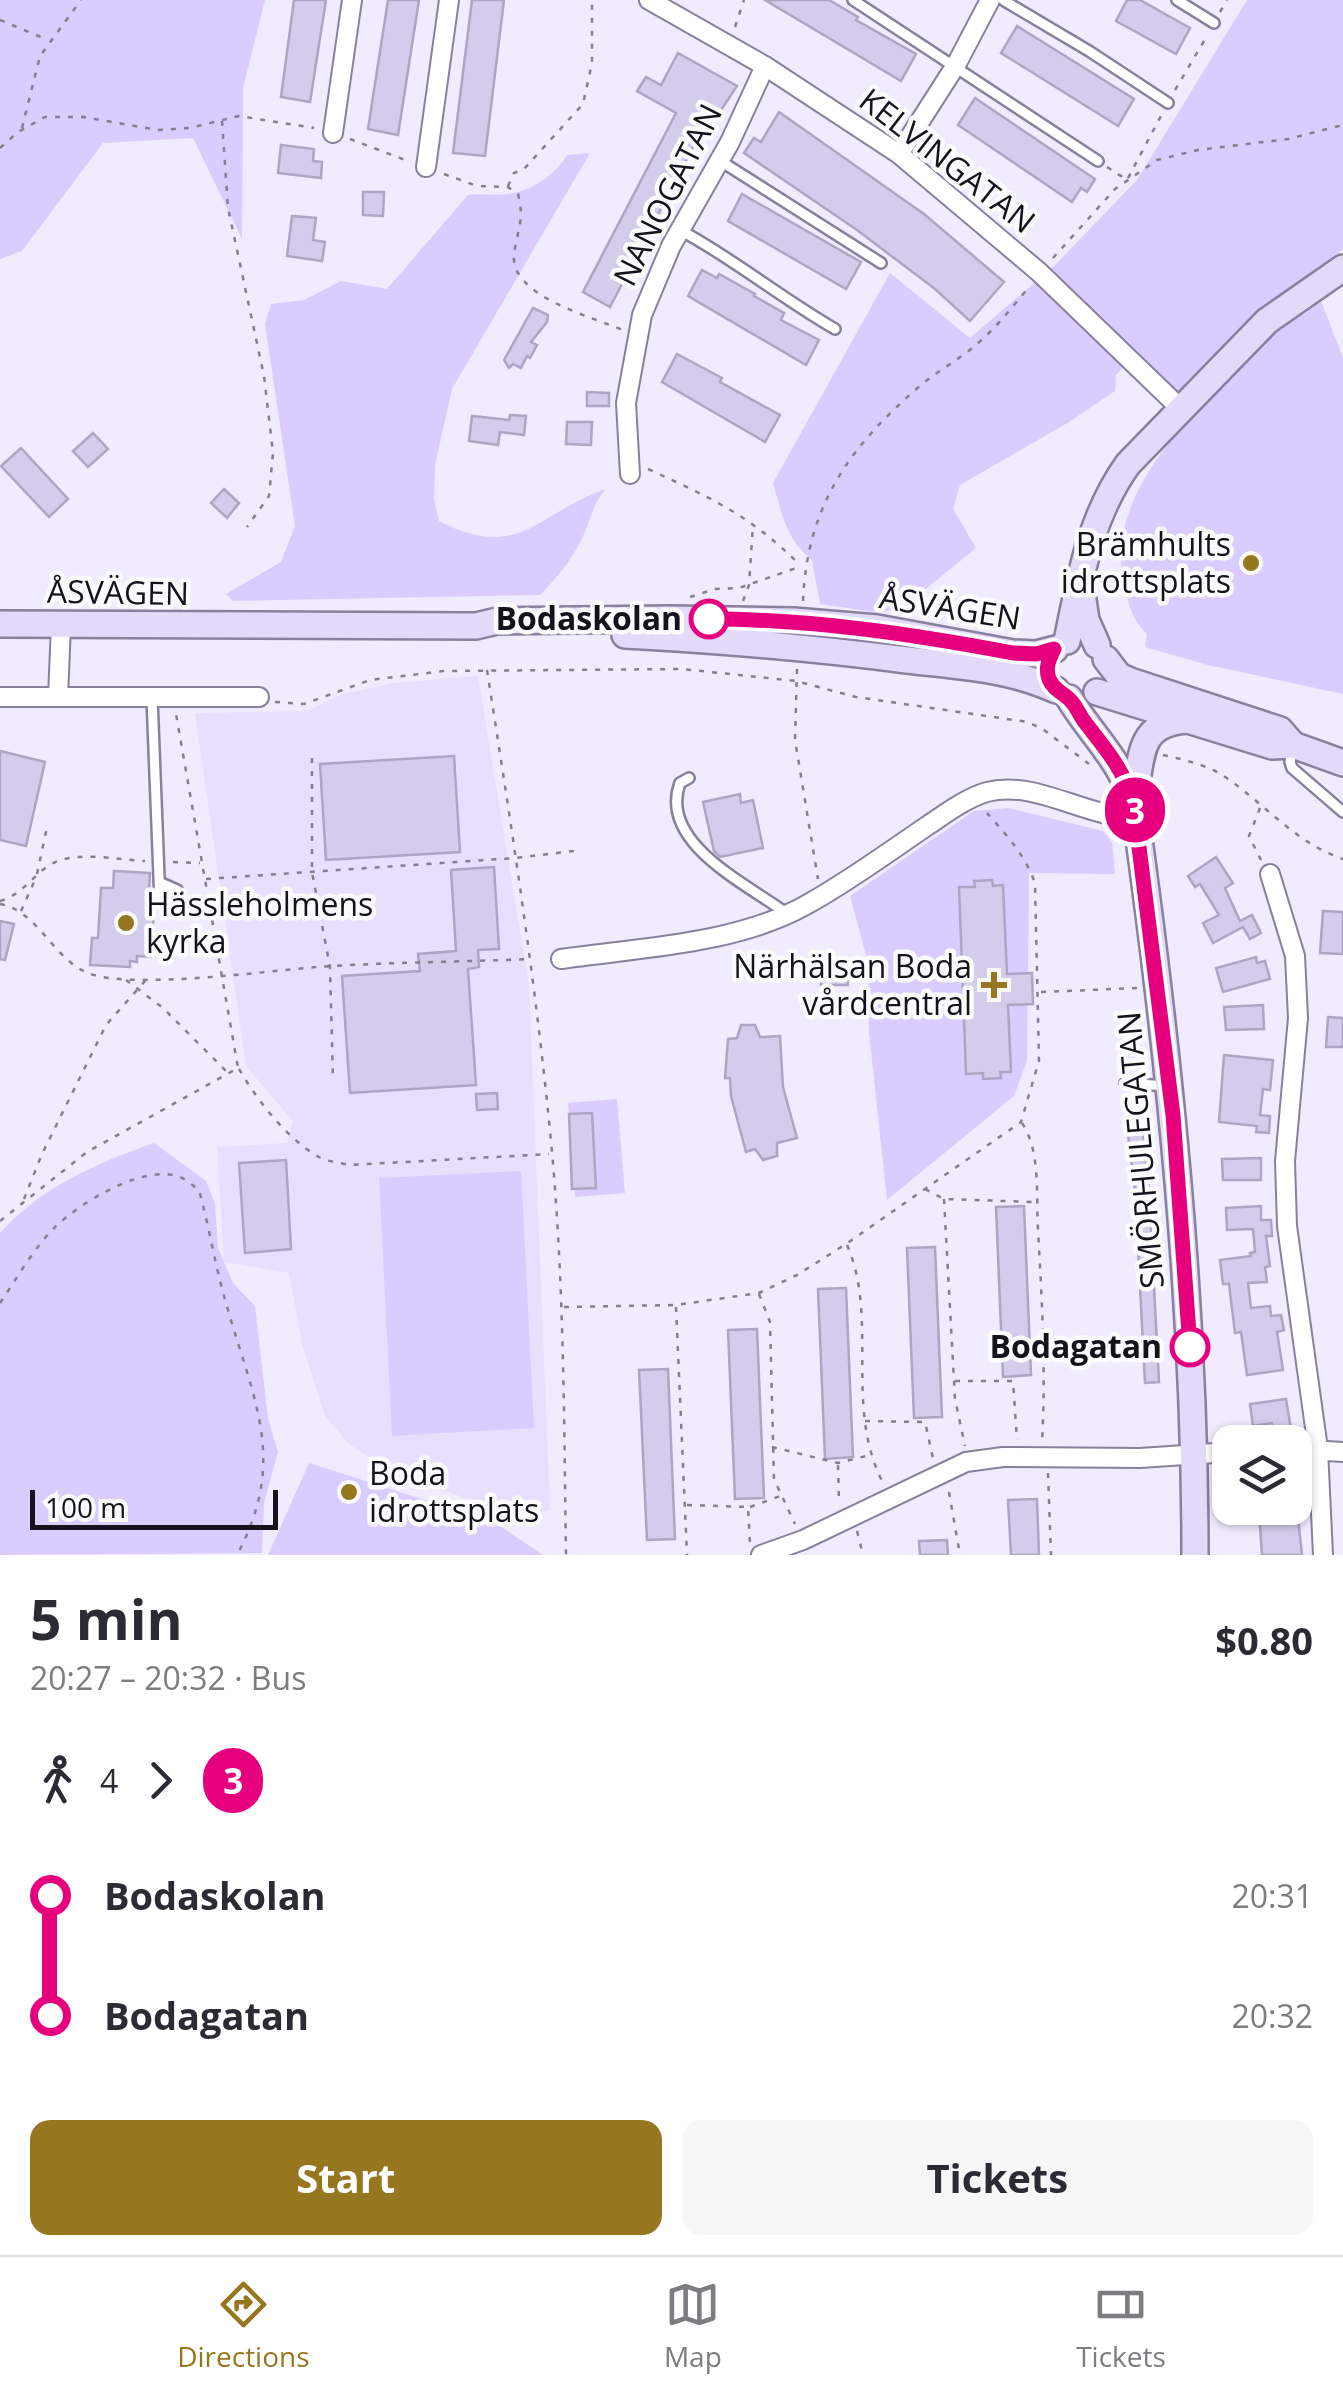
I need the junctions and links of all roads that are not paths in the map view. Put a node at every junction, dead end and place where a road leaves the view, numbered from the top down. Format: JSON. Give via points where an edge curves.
{"nodes":[{"id":1,"x":352,"y":0,"type":"edge"},
{"id":2,"x":449,"y":0,"type":"edge"},
{"id":3,"x":649,"y":0,"type":"edge"},
{"id":4,"x":853,"y":0,"type":"edge"},
{"id":5,"x":990,"y":0,"type":"edge"},
{"id":6,"x":1004,"y":0,"type":"edge"},
{"id":7,"x":1177,"y":0,"type":"edge"},
{"id":8,"x":1214,"y":23,"type":"road end"},
{"id":9,"x":956,"y":65,"type":"junction"},
{"id":10,"x":765,"y":66,"type":"junction"},
{"id":11,"x":1168,"y":104,"type":"road end"},
{"id":12,"x":333,"y":133,"type":"road end"},
{"id":13,"x":899,"y":154,"type":"junction"},
{"id":14,"x":720,"y":160,"type":"junction"},
{"id":15,"x":1098,"y":161,"type":"road end"},
{"id":16,"x":426,"y":167,"type":"road end"},
{"id":17,"x":680,"y":230,"type":"junction"},
{"id":18,"x":881,"y":263,"type":"dead end"},
{"id":19,"x":1343,"y":268,"type":"edge"},
{"id":20,"x":835,"y":329,"type":"dead end"},
{"id":21,"x":1180,"y":408,"type":"junction"},
{"id":22,"x":630,"y":467,"type":"road end"},
{"id":23,"x":1080,"y":588,"type":"junction"},
{"id":24,"x":0,"y":624,"type":"edge"},
{"id":25,"x":60,"y":625,"type":"junction"},
{"id":26,"x":476,"y":626,"type":"junction"},
{"id":27,"x":1061,"y":645,"type":"junction"},
{"id":28,"x":1102,"y":652,"type":"junction"},
{"id":29,"x":1096,"y":693,"type":"junction"},
{"id":30,"x":1062,"y":694,"type":"junction"},
{"id":31,"x":152,"y":696,"type":"junction"},
{"id":32,"x":0,"y":697,"type":"edge"},
{"id":33,"x":260,"y":697,"type":"road end"},
{"id":34,"x":58,"y":698,"type":"junction"},
{"id":35,"x":1194,"y":720,"type":"junction"},
{"id":36,"x":1096,"y":732,"type":"junction"},
{"id":37,"x":1293,"y":745,"type":"junction"},
{"id":38,"x":1343,"y":763,"type":"edge"},
{"id":39,"x":688,"y":778,"type":"dead end"},
{"id":40,"x":1135,"y":809,"type":"junction"},
{"id":41,"x":1343,"y":812,"type":"edge"},
{"id":42,"x":1270,"y":874,"type":"road end"},
{"id":43,"x":159,"y":882,"type":"dead end"},
{"id":44,"x":788,"y":914,"type":"junction"},
{"id":45,"x":561,"y":960,"type":"dead end"},
{"id":46,"x":1125,"y":1083,"type":"dead end"},
{"id":47,"x":1170,"y":1086,"type":"junction"},
{"id":48,"x":1312,"y":1449,"type":"edge"},
{"id":49,"x":1318,"y":1449,"type":"junction"},
{"id":50,"x":1343,"y":1452,"type":"edge"},
{"id":51,"x":1212,"y":1453,"type":"edge"},
{"id":52,"x":1194,"y":1454,"type":"junction"},
{"id":53,"x":761,"y":1555,"type":"edge"},
{"id":54,"x":1195,"y":1555,"type":"edge"},
{"id":55,"x":1323,"y":1555,"type":"edge"}],
"edges":[{"from":1,"to":12,"type":"street"},
{"from":2,"to":16,"type":"street"},
{"from":3,"to":10,"type":"street","name":"KELVINGATAN"},
{"from":4,"to":9,"type":"lane"},
{"from":5,"to":9,"type":"street"},
{"from":6,"to":11,"type":"lane"},
{"from":7,"to":8,"type":"lane"},
{"from":9,"to":13,"type":"street"},
{"from":9,"to":15,"type":"lane"},
{"from":10,"to":13,"type":"street","name":"KELVINGATAN"},
{"from":10,"to":14,"type":"street","name":"NANOGATAN"},
{"from":13,"to":21,"type":"street","name":"KELVINGATAN","via":[[1039,272]]},
{"from":14,"to":17,"type":"street","name":"NANOGATAN"},
{"from":14,"to":18,"type":"lane"},
{"from":17,"to":20,"type":"lane"},
{"from":17,"to":22,"type":"street","name":"NANOGATAN","via":[[642,315],[626,403]]},
{"from":19,"to":21,"type":"street","via":[[1267,320]]},
{"from":21,"to":23,"type":"street","via":[[1114,483],[1094,525]]},
{"from":23,"to":27,"type":"street"},
{"from":23,"to":28,"type":"street"},
{"from":24,"to":25,"type":"street","name":"ÅSVÄGEN"},
{"from":25,"to":26,"type":"street","name":"ÅSVÄGEN"},
{"from":25,"to":34,"type":"street"},
{"from":26,"to":27,"type":"street","name":"ÅSVÄGEN","via":[[744,619],[877,628],[1013,653]]},
{"from":26,"to":30,"type":"street","name":"ÅSVÄGEN","via":[[791,646],[1022,675]]},
{"from":27,"to":28,"type":"street","via":[[1085,639]]},
{"from":27,"to":30,"type":"street","via":[[1048,667]]},
{"from":28,"to":29,"type":"street","via":[[1106,679]]},
{"from":28,"to":37,"type":"street","via":[[1130,681],[1280,730]]},
{"from":29,"to":30,"type":"street"},
{"from":29,"to":35,"type":"street"},
{"from":29,"to":36,"type":"street"},
{"from":30,"to":36,"type":"street","name":"SMÖRHULEGATAN"},
{"from":31,"to":33,"type":"street"},
{"from":31,"to":34,"type":"street"},
{"from":31,"to":43,"type":"lane"},
{"from":32,"to":34,"type":"street"},
{"from":35,"to":37,"type":"street","via":[[1272,746]]},
{"from":35,"to":40,"type":"street","name":"SMÖRHULEGATAN","via":[[1155,728],[1142,751]]},
{"from":36,"to":40,"type":"street","name":"SMÖRHULEGATAN","via":[[1116,760]]},
{"from":37,"to":38,"type":"street"},
{"from":37,"to":41,"type":"lane","via":[[1292,768]]},
{"from":39,"to":44,"type":"lane","via":[[674,802],[680,822],[718,868]]},
{"from":40,"to":44,"type":"street","via":[[1106,814],[1002,790],[974,798]]},
{"from":40,"to":47,"type":"street","name":"SMÖRHULEGATAN"},
{"from":42,"to":49,"type":"street","via":[[1294,956],[1298,1018],[1285,1161],[1287,1226]]},
{"from":44,"to":45,"type":"street","via":[[738,931]]},
{"from":46,"to":47,"type":"lane"},
{"from":47,"to":52,"type":"street","name":"SMÖRHULEGATAN"},
{"from":48,"to":49,"type":"street"},
{"from":49,"to":50,"type":"street"},
{"from":49,"to":55,"type":"street"},
{"from":51,"to":52,"type":"street"},
{"from":52,"to":53,"type":"street","via":[[968,1462]]},
{"from":52,"to":54,"type":"street","name":"SMÖRHULEGATAN"}]}
